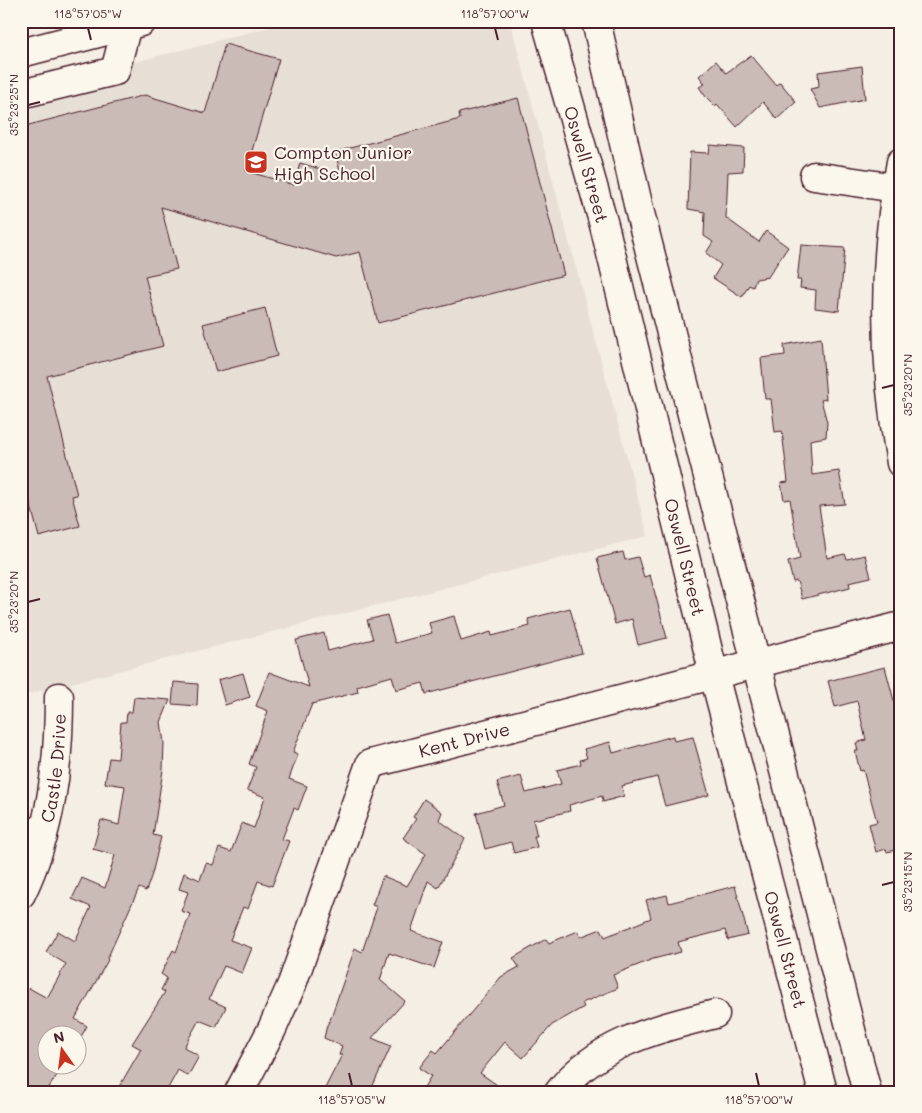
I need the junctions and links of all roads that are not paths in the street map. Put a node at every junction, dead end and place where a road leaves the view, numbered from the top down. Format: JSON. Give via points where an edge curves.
{"nodes":[{"id":1,"x":546,"y":21,"type":"edge"},
{"id":2,"x":596,"y":21,"type":"edge"},
{"id":3,"x":135,"y":23,"type":"edge"},
{"id":4,"x":21,"y":53,"type":"edge"},
{"id":5,"x":21,"y":94,"type":"edge"},
{"id":6,"x":898,"y":175,"type":"edge"},
{"id":7,"x":814,"y":176,"type":"dead end"},
{"id":8,"x":901,"y":462,"type":"edge"},
{"id":9,"x":901,"y":626,"type":"edge"},
{"id":10,"x":756,"y":664,"type":"junction"},
{"id":11,"x":714,"y":675,"type":"junction"},
{"id":12,"x":59,"y":697,"type":"dead end"},
{"id":13,"x":32,"y":833,"type":"edge"},
{"id":14,"x":21,"y":894,"type":"edge"},
{"id":15,"x":715,"y":1014,"type":"dead end"},
{"id":16,"x":239,"y":1092,"type":"edge"},
{"id":17,"x":559,"y":1092,"type":"edge"},
{"id":18,"x":823,"y":1092,"type":"edge"},
{"id":19,"x":866,"y":1092,"type":"edge"}],
"edges":[{"from":1,"to":11,"type":"main road","name":"Oswell Street","via":[[604,225]]},
{"from":2,"to":10,"type":"main road","name":"Oswell Street","via":[[640,213]]},
{"from":3,"to":4,"type":"main road"},
{"from":3,"to":5,"type":"main road","via":[[115,71]]},
{"from":6,"to":7,"type":"main road"},
{"from":6,"to":8,"type":"main road","via":[[887,291],[888,350]]},
{"from":9,"to":10,"type":"main road","name":"Kent Drive"},
{"from":10,"to":11,"type":"main road","name":"Kent Drive"},
{"from":10,"to":19,"type":"main road","name":"Oswell Street"},
{"from":11,"to":16,"type":"main road","name":"Kent Drive","via":[[370,764],[292,984]]},
{"from":11,"to":18,"type":"main road","name":"Oswell Street"},
{"from":12,"to":13,"type":"main road","name":"Castle Drive","via":[[59,750],[53,794]]},
{"from":13,"to":14,"type":"main road","name":"Castle Drive"},
{"from":15,"to":17,"type":"main road","via":[[636,1036],[610,1049],[588,1064]]}]}
